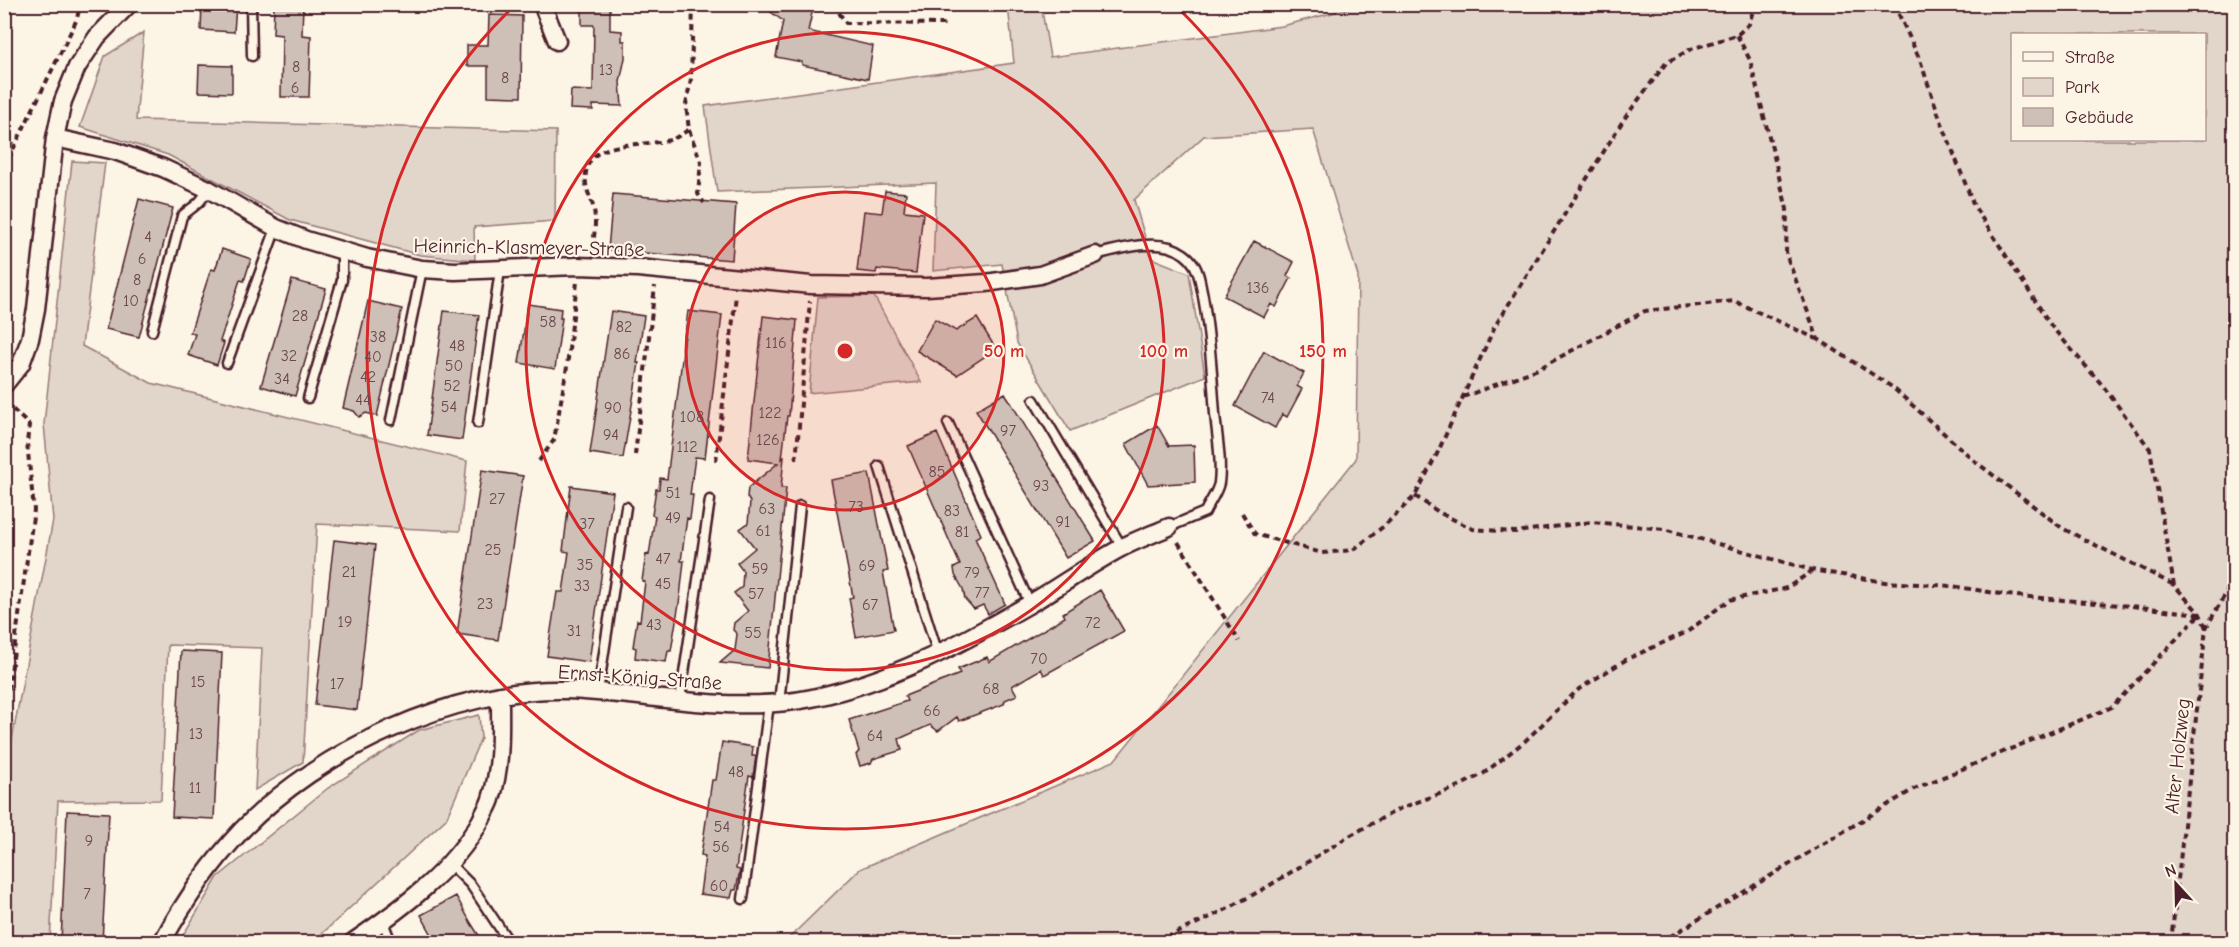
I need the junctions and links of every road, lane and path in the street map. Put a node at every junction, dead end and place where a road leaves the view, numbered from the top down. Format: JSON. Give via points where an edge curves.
{"nodes":[{"id":1,"x":80,"y":4,"type":"edge"},
{"id":2,"x":129,"y":4,"type":"edge"},
{"id":3,"x":251,"y":4,"type":"edge"},
{"id":4,"x":542,"y":4,"type":"edge"},
{"id":5,"x":693,"y":4,"type":"edge"},
{"id":6,"x":833,"y":4,"type":"edge"},
{"id":7,"x":1755,"y":4,"type":"edge"},
{"id":8,"x":1894,"y":4,"type":"edge"},
{"id":9,"x":945,"y":24,"type":"dead end"},
{"id":10,"x":1737,"y":35,"type":"junction"},
{"id":11,"x":558,"y":41,"type":"dead end"},
{"id":12,"x":252,"y":57,"type":"dead end"},
{"id":13,"x":689,"y":129,"type":"junction"},
{"id":14,"x":56,"y":138,"type":"junction"},
{"id":15,"x":4,"y":168,"type":"edge"},
{"id":16,"x":208,"y":189,"type":"junction"},
{"id":17,"x":704,"y":203,"type":"dead end"},
{"id":18,"x":276,"y":228,"type":"junction"},
{"id":19,"x":342,"y":251,"type":"junction"},
{"id":20,"x":1095,"y":255,"type":"joint"},
{"id":21,"x":584,"y":266,"type":"junction"},
{"id":22,"x":422,"y":269,"type":"junction"},
{"id":23,"x":500,"y":270,"type":"junction"},
{"id":24,"x":657,"y":270,"type":"junction"},
{"id":25,"x":738,"y":279,"type":"junction"},
{"id":26,"x":811,"y":285,"type":"junction"},
{"id":27,"x":152,"y":332,"type":"dead end"},
{"id":28,"x":1818,"y":339,"type":"junction"},
{"id":29,"x":227,"y":363,"type":"dead end"},
{"id":30,"x":4,"y":385,"type":"edge"},
{"id":31,"x":1463,"y":397,"type":"junction"},
{"id":32,"x":308,"y":398,"type":"dead end"},
{"id":33,"x":1034,"y":400,"type":"dead end"},
{"id":34,"x":4,"y":401,"type":"edge"},
{"id":35,"x":391,"y":420,"type":"dead end"},
{"id":36,"x":477,"y":423,"type":"dead end"},
{"id":37,"x":948,"y":423,"type":"dead end"},
{"id":38,"x":635,"y":455,"type":"dead end"},
{"id":39,"x":796,"y":460,"type":"dead end"},
{"id":40,"x":539,"y":461,"type":"dead end"},
{"id":41,"x":716,"y":461,"type":"dead end"},
{"id":42,"x":879,"y":466,"type":"dead end"},
{"id":43,"x":1415,"y":496,"type":"junction"},
{"id":44,"x":710,"y":500,"type":"dead end"},
{"id":45,"x":800,"y":506,"type":"dead end"},
{"id":46,"x":626,"y":507,"type":"dead end"},
{"id":47,"x":1242,"y":513,"type":"dead end"},
{"id":48,"x":1168,"y":527,"type":"junction"},
{"id":49,"x":1122,"y":547,"type":"junction"},
{"id":50,"x":1812,"y":570,"type":"junction"},
{"id":51,"x":2235,"y":579,"type":"edge"},
{"id":52,"x":2174,"y":585,"type":"junction"},
{"id":53,"x":1030,"y":604,"type":"junction"},
{"id":54,"x":2200,"y":614,"type":"junction"},
{"id":55,"x":2206,"y":628,"type":"junction"},
{"id":56,"x":1239,"y":641,"type":"dead end"},
{"id":57,"x":938,"y":654,"type":"junction"},
{"id":58,"x":598,"y":692,"type":"junction"},
{"id":59,"x":500,"y":695,"type":"junction"},
{"id":60,"x":680,"y":700,"type":"junction"},
{"id":61,"x":774,"y":704,"type":"junction"},
{"id":62,"x":4,"y":721,"type":"edge"},
{"id":63,"x":449,"y":863,"type":"junction"},
{"id":64,"x":743,"y":899,"type":"dead end"},
{"id":65,"x":383,"y":922,"type":"junction"},
{"id":66,"x":162,"y":942,"type":"edge"},
{"id":67,"x":353,"y":942,"type":"edge"},
{"id":68,"x":391,"y":942,"type":"edge"},
{"id":69,"x":509,"y":942,"type":"edge"},
{"id":70,"x":1156,"y":942,"type":"edge"},
{"id":71,"x":1661,"y":942,"type":"edge"},
{"id":72,"x":2171,"y":942,"type":"edge"}],
"edges":[{"from":1,"to":15,"type":"path","via":[[77,19]]},
{"from":2,"to":14,"type":"street","via":[[97,37],[77,66],[63,101]]},
{"from":3,"to":12,"type":"lane"},
{"from":4,"to":11,"type":"street"},
{"from":5,"to":13,"type":"path","via":[[691,79],[686,105]]},
{"from":6,"to":9,"type":"path","via":[[846,23]]},
{"from":7,"to":10,"type":"path","via":[[1749,24]]},
{"from":8,"to":52,"type":"path","via":[[1920,60],[1974,206],[2052,327],[2150,449]]},
{"from":10,"to":28,"type":"path","via":[[1750,60],[1787,209],[1786,254]]},
{"from":10,"to":31,"type":"path","via":[[1692,49],[1666,63],[1624,119],[1495,327]]},
{"from":13,"to":17,"type":"path","via":[[701,162],[698,194]]},
{"from":13,"to":21,"type":"path","via":[[673,139],[620,145],[598,152],[588,166],[586,184],[595,222]]},
{"from":14,"to":16,"type":"street","name":"Heinrich-Klasmeyer-Straße","via":[[115,151]]},
{"from":14,"to":30,"type":"street","via":[[30,339],[21,364]]},
{"from":16,"to":18,"type":"street","name":"Heinrich-Klasmeyer-Straße"},
{"from":16,"to":27,"type":"lane","via":[[203,201],[182,216]]},
{"from":18,"to":19,"type":"street","name":"Heinrich-Klasmeyer-Straße"},
{"from":18,"to":29,"type":"lane"},
{"from":19,"to":22,"type":"street","name":"Heinrich-Klasmeyer-Straße"},
{"from":19,"to":32,"type":"lane","via":[[342,280]]},
{"from":20,"to":26,"type":"street","name":"Heinrich-Klasmeyer-Straße","via":[[1040,275],[986,283],[927,287]]},
{"from":20,"to":48,"type":"lane","via":[[1136,245],[1168,248],[1184,253],[1195,266],[1200,281],[1219,450],[1219,484],[1205,512]]},
{"from":21,"to":23,"type":"street","name":"Heinrich-Klasmeyer-Straße"},
{"from":21,"to":24,"type":"street","name":"Heinrich-Klasmeyer-Straße"},
{"from":21,"to":40,"type":"path","via":[[554,440]]},
{"from":22,"to":23,"type":"street","name":"Heinrich-Klasmeyer-Straße"},
{"from":22,"to":35,"type":"lane"},
{"from":23,"to":36,"type":"lane"},
{"from":24,"to":25,"type":"street","name":"Heinrich-Klasmeyer-Straße"},
{"from":24,"to":38,"type":"path"},
{"from":25,"to":26,"type":"street","name":"Heinrich-Klasmeyer-Straße"},
{"from":25,"to":41,"type":"path"},
{"from":26,"to":39,"type":"path"},
{"from":28,"to":31,"type":"path","via":[[1734,301],[1645,311],[1538,369]]},
{"from":28,"to":52,"type":"path","via":[[1892,387],[1976,462],[2062,528]]},
{"from":31,"to":43,"type":"path"},
{"from":33,"to":49,"type":"lane"},
{"from":34,"to":62,"type":"path","via":[[29,425],[27,443],[34,510]]},
{"from":37,"to":53,"type":"lane"},
{"from":42,"to":57,"type":"lane"},
{"from":43,"to":47,"type":"path","via":[[1353,550],[1322,553],[1255,534]]},
{"from":43,"to":50,"type":"path","via":[[1473,529],[1515,532],[1592,522],[1664,529]]},
{"from":44,"to":60,"type":"lane"},
{"from":45,"to":61,"type":"lane"},
{"from":46,"to":58,"type":"lane"},
{"from":48,"to":49,"type":"street","name":"Ernst-König-Straße"},
{"from":48,"to":56,"type":"path"},
{"from":49,"to":53,"type":"street","name":"Ernst-König-Straße"},
{"from":50,"to":54,"type":"path","via":[[1885,582]]},
{"from":50,"to":70,"type":"path","via":[[1787,588],[1729,600],[1687,632],[1627,659],[1579,689],[1525,741],[1483,774],[1391,814],[1225,910]]},
{"from":51,"to":55,"type":"path","name":"Alter Holzweg"},
{"from":52,"to":54,"type":"path"},
{"from":53,"to":57,"type":"street","name":"Ernst-König-Straße"},
{"from":54,"to":55,"type":"path"},
{"from":54,"to":71,"type":"path","via":[[2112,708],[1914,789]]},
{"from":55,"to":72,"type":"path","name":"Alter Holzweg"},
{"from":57,"to":61,"type":"street","name":"Ernst-König-Straße","via":[[854,687]]},
{"from":58,"to":59,"type":"street","name":"Ernst-König-Straße","via":[[563,690]]},
{"from":58,"to":60,"type":"street","name":"Ernst-König-Straße"},
{"from":59,"to":63,"type":"street","via":[[501,754],[491,801],[472,836]]},
{"from":59,"to":66,"type":"street","name":"Ernst-König-Straße","via":[[450,707],[401,725],[304,779],[242,830],[181,908]]},
{"from":60,"to":61,"type":"street","name":"Ernst-König-Straße","via":[[714,705]]},
{"from":61,"to":64,"type":"lane"},
{"from":63,"to":65,"type":"street"},
{"from":63,"to":69,"type":"lane","via":[[471,885]]},
{"from":65,"to":67,"type":"street"},
{"from":65,"to":68,"type":"lane"}]}
